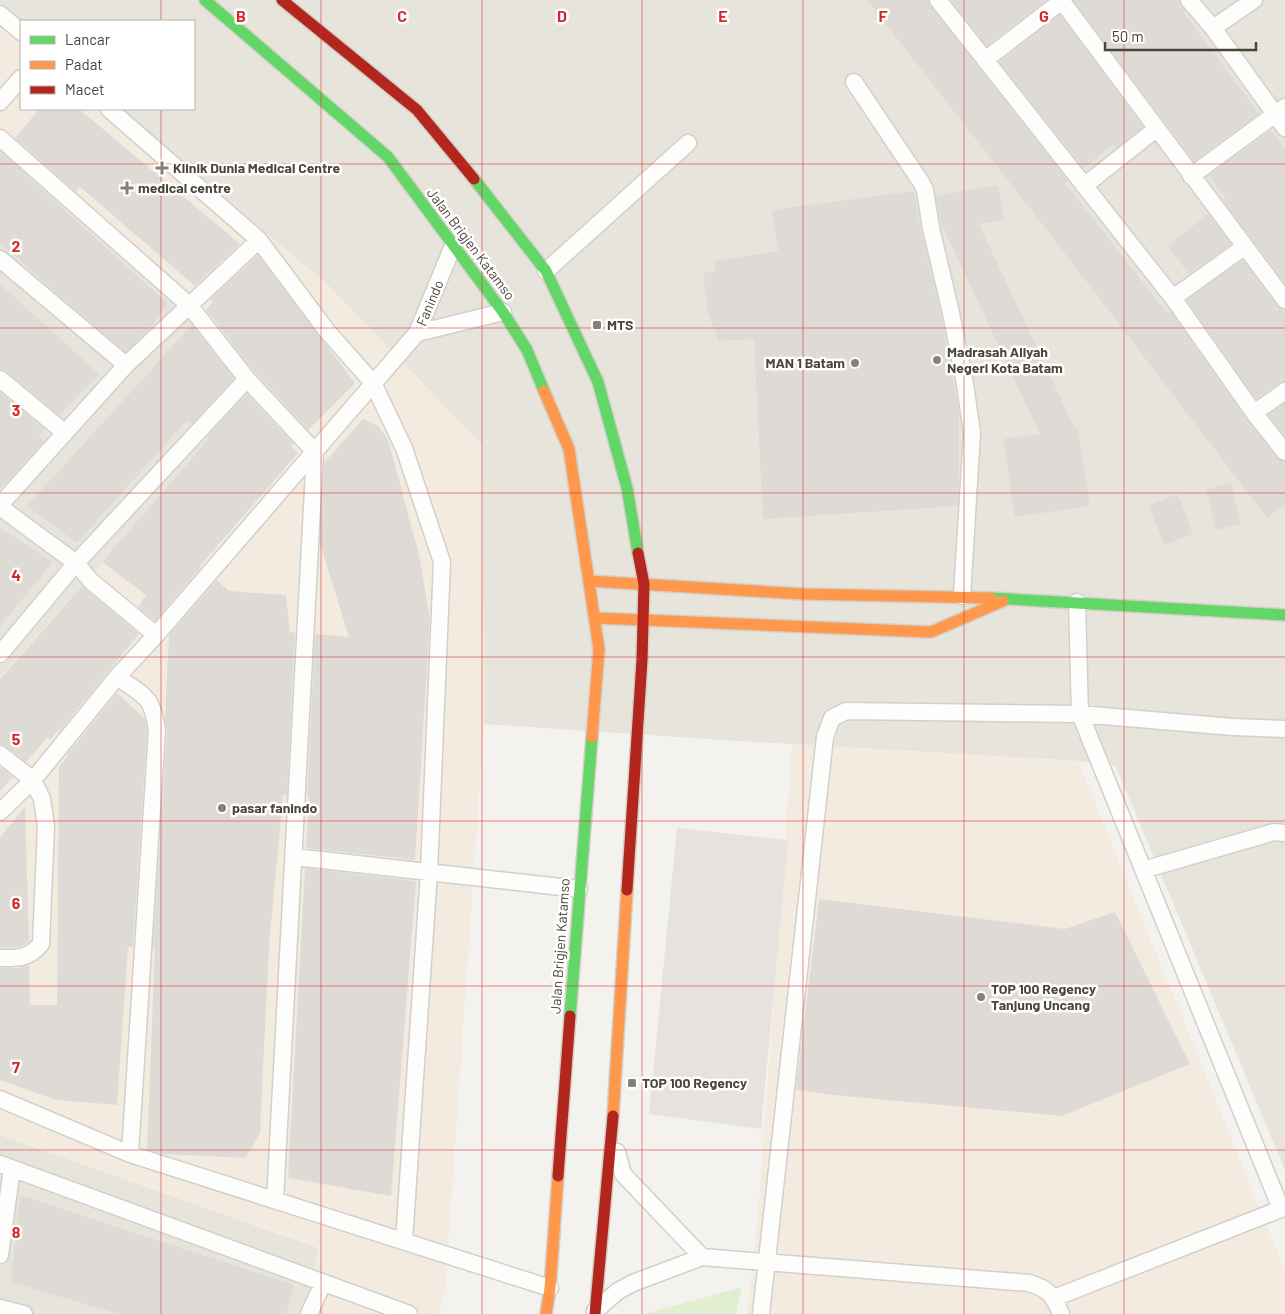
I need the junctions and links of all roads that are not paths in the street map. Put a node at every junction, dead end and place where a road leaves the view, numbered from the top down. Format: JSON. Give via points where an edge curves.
{"nodes":[{"id":1,"x":205,"y":0,"type":"edge"},
{"id":2,"x":282,"y":0,"type":"edge"},
{"id":3,"x":938,"y":0,"type":"edge"},
{"id":4,"x":1062,"y":0,"type":"edge"},
{"id":5,"x":1189,"y":0,"type":"edge"},
{"id":6,"x":1254,"y":0,"type":"edge"},
{"id":7,"x":0,"y":14,"type":"edge"},
{"id":8,"x":1213,"y":28,"type":"junction"},
{"id":9,"x":20,"y":31,"type":"edge"},
{"id":10,"x":985,"y":60,"type":"junction"},
{"id":11,"x":20,"y":79,"type":"edge"},
{"id":12,"x":854,"y":82,"type":"dead end"},
{"id":13,"x":0,"y":102,"type":"edge"},
{"id":14,"x":110,"y":110,"type":"edge"},
{"id":15,"x":1279,"y":110,"type":"edge"},
{"id":16,"x":1285,"y":128,"type":"edge"},
{"id":17,"x":1156,"y":129,"type":"junction"},
{"id":18,"x":0,"y":138,"type":"edge"},
{"id":19,"x":688,"y":143,"type":"dead end"},
{"id":20,"x":1191,"y":176,"type":"junction"},
{"id":21,"x":1084,"y":186,"type":"junction"},
{"id":22,"x":260,"y":240,"type":"junction"},
{"id":23,"x":454,"y":246,"type":"junction"},
{"id":24,"x":1244,"y":247,"type":"junction"},
{"id":25,"x":0,"y":259,"type":"edge"},
{"id":26,"x":546,"y":271,"type":"junction"},
{"id":27,"x":1172,"y":298,"type":"junction"},
{"id":28,"x":1285,"y":300,"type":"edge"},
{"id":29,"x":189,"y":305,"type":"junction"},
{"id":30,"x":503,"y":312,"type":"junction"},
{"id":31,"x":417,"y":333,"type":"junction"},
{"id":32,"x":126,"y":365,"type":"junction"},
{"id":33,"x":0,"y":379,"type":"edge"},
{"id":34,"x":247,"y":379,"type":"junction"},
{"id":35,"x":373,"y":382,"type":"junction"},
{"id":36,"x":1285,"y":391,"type":"edge"},
{"id":37,"x":1254,"y":413,"type":"junction"},
{"id":38,"x":64,"y":432,"type":"junction"},
{"id":39,"x":315,"y":452,"type":"junction"},
{"id":40,"x":1285,"y":452,"type":"edge"},
{"id":41,"x":0,"y":506,"type":"edge"},
{"id":42,"x":76,"y":563,"type":"junction"},
{"id":43,"x":590,"y":581,"type":"junction"},
{"id":44,"x":644,"y":584,"type":"junction"},
{"id":45,"x":962,"y":596,"type":"junction"},
{"id":46,"x":1008,"y":598,"type":"junction"},
{"id":47,"x":1077,"y":602,"type":"junction"},
{"id":48,"x":1285,"y":615,"type":"edge"},
{"id":49,"x":595,"y":618,"type":"junction"},
{"id":50,"x":643,"y":619,"type":"junction"},
{"id":51,"x":156,"y":635,"type":"junction"},
{"id":52,"x":0,"y":654,"type":"edge"},
{"id":53,"x":117,"y":677,"type":"junction"},
{"id":54,"x":1080,"y":714,"type":"junction"},
{"id":55,"x":1285,"y":729,"type":"edge"},
{"id":56,"x":0,"y":754,"type":"edge"},
{"id":57,"x":33,"y":780,"type":"junction"},
{"id":58,"x":0,"y":812,"type":"edge"},
{"id":59,"x":1285,"y":833,"type":"edge"},
{"id":60,"x":295,"y":857,"type":"junction"},
{"id":61,"x":1143,"y":870,"type":"junction"},
{"id":62,"x":429,"y":872,"type":"junction"},
{"id":63,"x":579,"y":889,"type":"junction"},
{"id":64,"x":0,"y":958,"type":"edge"},
{"id":65,"x":0,"y":1099,"type":"edge"},
{"id":66,"x":612,"y":1130,"type":"junction"},
{"id":67,"x":130,"y":1154,"type":"junction"},
{"id":68,"x":6,"y":1167,"type":"edge"},
{"id":69,"x":275,"y":1200,"type":"junction"},
{"id":70,"x":1283,"y":1214,"type":"edge"},
{"id":71,"x":404,"y":1241,"type":"junction"},
{"id":72,"x":0,"y":1255,"type":"edge"},
{"id":73,"x":702,"y":1257,"type":"junction"},
{"id":74,"x":766,"y":1262,"type":"junction"},
{"id":75,"x":323,"y":1282,"type":"junction"},
{"id":76,"x":550,"y":1288,"type":"junction"},
{"id":77,"x":1054,"y":1298,"type":"junction"},
{"id":78,"x":0,"y":1308,"type":"edge"},
{"id":79,"x":595,"y":1313,"type":"edge"},
{"id":80,"x":24,"y":1314,"type":"edge"},
{"id":81,"x":309,"y":1314,"type":"edge"},
{"id":82,"x":409,"y":1314,"type":"edge"},
{"id":83,"x":546,"y":1314,"type":"edge"},
{"id":84,"x":761,"y":1314,"type":"edge"},
{"id":85,"x":1061,"y":1314,"type":"edge"}],
"edges":[{"from":1,"to":23,"type":"main road","name":"Jalan Brigjen Katamso","via":[[388,157]]},
{"from":2,"to":26,"type":"main road","via":[[417,110]]},
{"from":3,"to":10,"type":"street"},
{"from":4,"to":10,"type":"street"},
{"from":4,"to":17,"type":"street"},
{"from":5,"to":8,"type":"street"},
{"from":6,"to":8,"type":"street"},
{"from":7,"to":9,"type":"street"},
{"from":8,"to":15,"type":"street"},
{"from":10,"to":21,"type":"street"},
{"from":11,"to":13,"type":"street"},
{"from":12,"to":45,"type":"street","via":[[925,190],[951,313],[972,433]]},
{"from":14,"to":22,"type":"street"},
{"from":15,"to":16,"type":"street"},
{"from":15,"to":20,"type":"street"},
{"from":17,"to":20,"type":"street"},
{"from":17,"to":21,"type":"street"},
{"from":18,"to":29,"type":"street"},
{"from":19,"to":26,"type":"street"},
{"from":20,"to":24,"type":"street"},
{"from":21,"to":27,"type":"street"},
{"from":22,"to":29,"type":"street"},
{"from":22,"to":35,"type":"street","via":[[327,331]]},
{"from":23,"to":30,"type":"main road","name":"Jalan Brigjen Katamso"},
{"from":23,"to":31,"type":"street","name":"Fanindo"},
{"from":24,"to":27,"type":"street"},
{"from":24,"to":28,"type":"street"},
{"from":25,"to":32,"type":"street"},
{"from":26,"to":44,"type":"main road","via":[[598,382],[627,488]]},
{"from":27,"to":37,"type":"street"},
{"from":29,"to":32,"type":"street"},
{"from":29,"to":34,"type":"street"},
{"from":30,"to":31,"type":"street","name":"Fanindo"},
{"from":30,"to":43,"type":"main road","name":"Jalan Brigjen Katamso","via":[[527,350],[569,449]]},
{"from":31,"to":35,"type":"street"},
{"from":32,"to":38,"type":"street"},
{"from":33,"to":38,"type":"street"},
{"from":34,"to":39,"type":"street"},
{"from":34,"to":42,"type":"street"},
{"from":35,"to":39,"type":"street"},
{"from":35,"to":62,"type":"street","via":[[404,448],[442,562]]},
{"from":36,"to":37,"type":"street"},
{"from":37,"to":40,"type":"street"},
{"from":38,"to":41,"type":"street"},
{"from":39,"to":51,"type":"street"},
{"from":39,"to":60,"type":"street"},
{"from":41,"to":42,"type":"street"},
{"from":42,"to":51,"type":"street","via":[[91,581]]},
{"from":42,"to":52,"type":"street"},
{"from":43,"to":44,"type":"main road"},
{"from":43,"to":49,"type":"main road","name":"Jalan Brigjen Katamso"},
{"from":44,"to":45,"type":"main road","via":[[803,594]]},
{"from":44,"to":50,"type":"main road"},
{"from":45,"to":46,"type":"main road"},
{"from":46,"to":47,"type":"main road"},
{"from":46,"to":50,"type":"main road","via":[[931,632]]},
{"from":47,"to":48,"type":"main road"},
{"from":47,"to":54,"type":"street"},
{"from":49,"to":50,"type":"main road"},
{"from":49,"to":63,"type":"main road","name":"Jalan Brigjen Katamso","via":[[599,649]]},
{"from":50,"to":66,"type":"main road"},
{"from":51,"to":53,"type":"street"},
{"from":53,"to":57,"type":"street"},
{"from":53,"to":67,"type":"street","via":[[149,700],[157,730]]},
{"from":54,"to":55,"type":"street"},
{"from":54,"to":61,"type":"street"},
{"from":54,"to":74,"type":"street","via":[[846,711],[832,718],[825,737]]},
{"from":56,"to":57,"type":"street"},
{"from":57,"to":58,"type":"street"},
{"from":57,"to":64,"type":"street","via":[[42,799],[46,826],[41,944],[33,953],[20,958]]},
{"from":59,"to":61,"type":"street","via":[[1274,832]]},
{"from":60,"to":62,"type":"street"},
{"from":60,"to":69,"type":"street"},
{"from":61,"to":70,"type":"street"},
{"from":62,"to":63,"type":"street"},
{"from":62,"to":71,"type":"street"},
{"from":63,"to":76,"type":"main road","name":"Jalan Brigjen Katamso"},
{"from":65,"to":67,"type":"street"},
{"from":66,"to":73,"type":"street","via":[[623,1174]]},
{"from":66,"to":79,"type":"main road"},
{"from":67,"to":69,"type":"street"},
{"from":68,"to":72,"type":"street"},
{"from":68,"to":75,"type":"street"},
{"from":69,"to":71,"type":"street"},
{"from":70,"to":77,"type":"street"},
{"from":71,"to":76,"type":"street"},
{"from":73,"to":74,"type":"street"},
{"from":73,"to":79,"type":"street","via":[[618,1291]]},
{"from":74,"to":77,"type":"street","via":[[1029,1283],[1043,1288]]},
{"from":74,"to":84,"type":"street"},
{"from":75,"to":81,"type":"street"},
{"from":75,"to":82,"type":"street"},
{"from":76,"to":83,"type":"main road","name":"Jalan Brigjen Katamso"},
{"from":77,"to":85,"type":"street"},
{"from":78,"to":80,"type":"street"}]}
